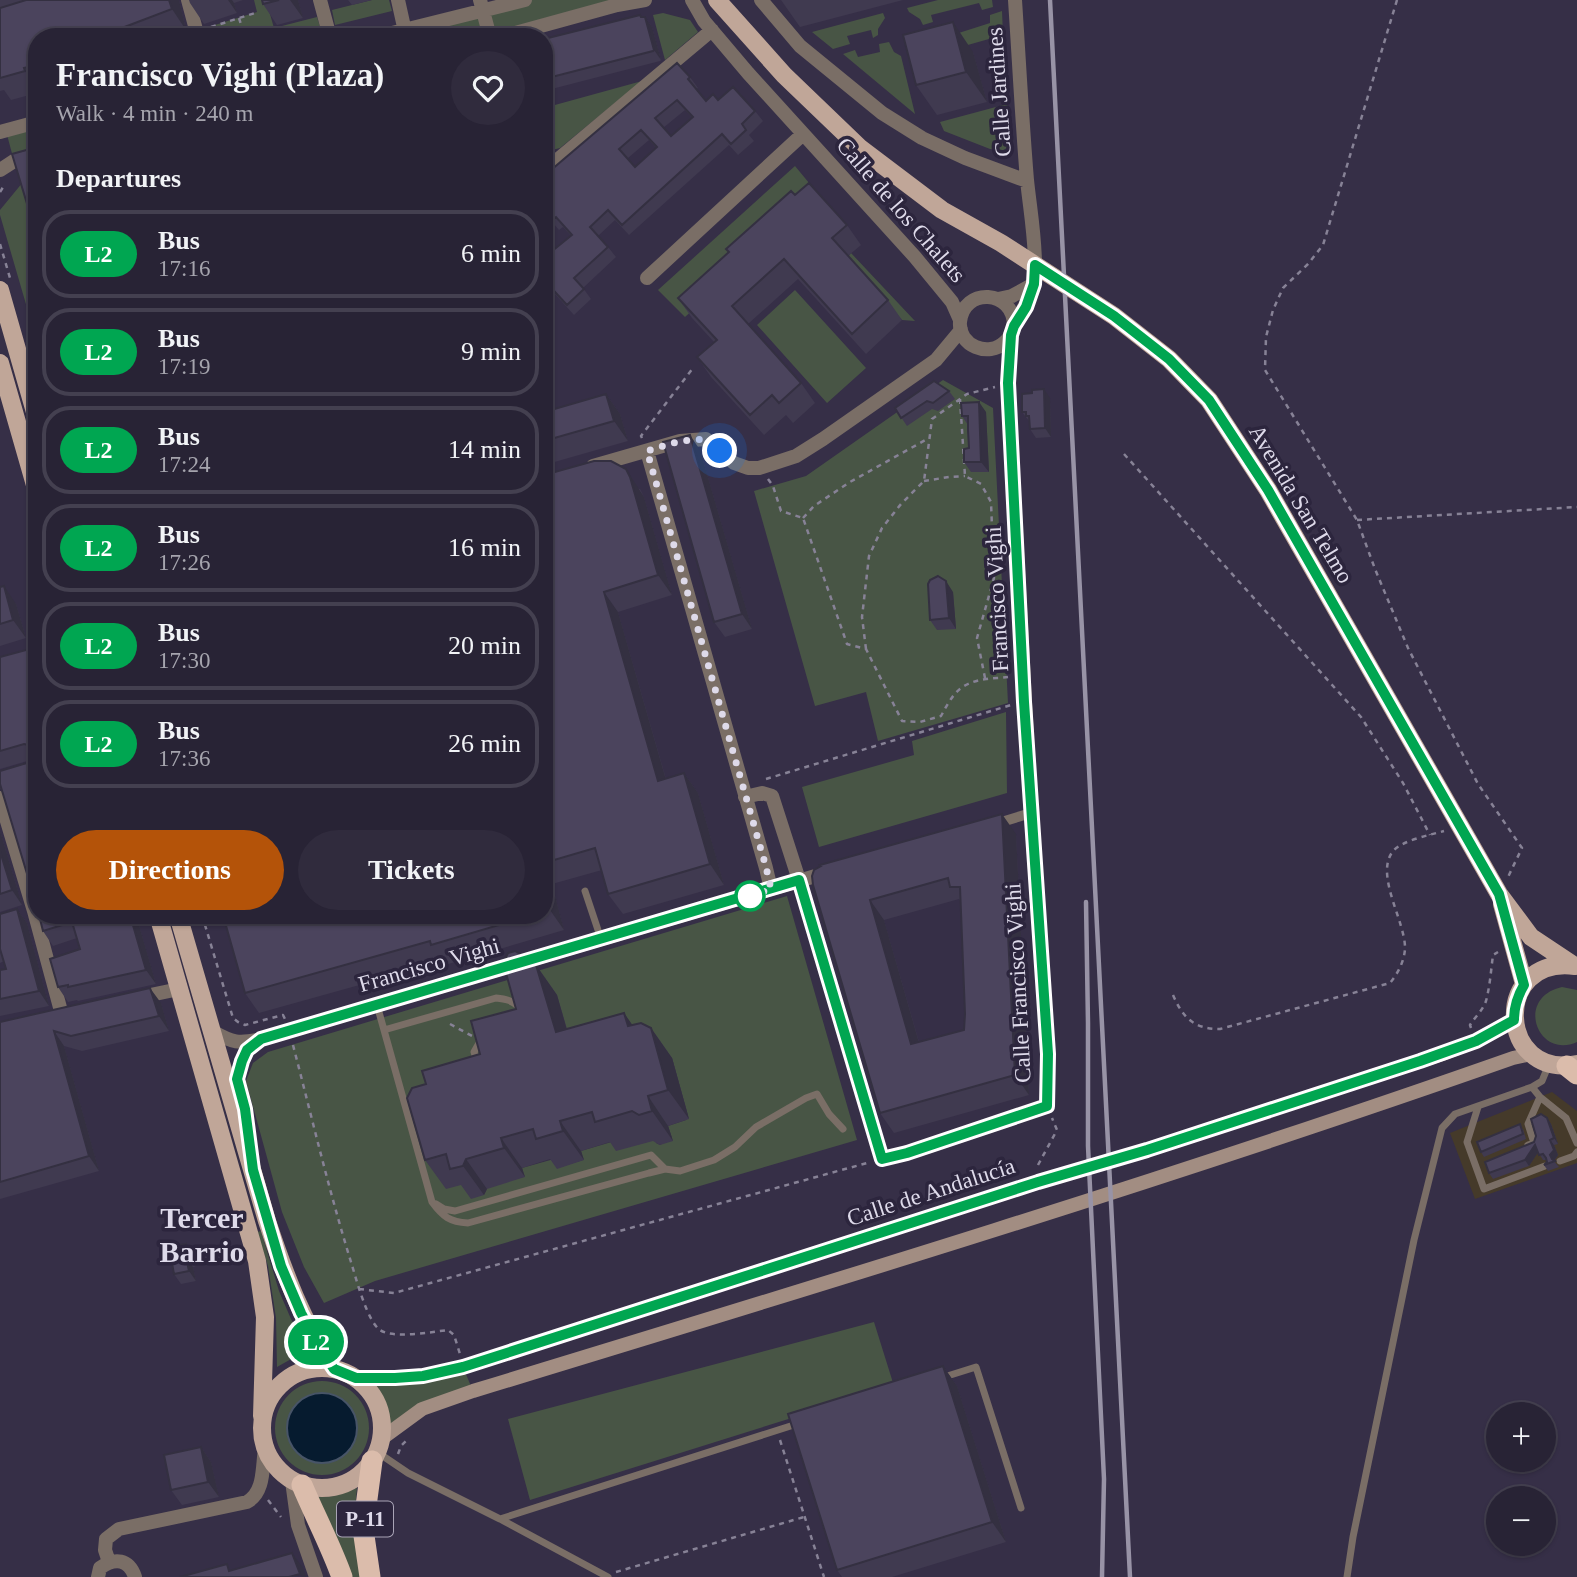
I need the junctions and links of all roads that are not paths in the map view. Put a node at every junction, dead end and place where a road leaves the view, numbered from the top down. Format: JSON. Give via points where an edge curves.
{"nodes":[{"id":1,"x":188,"y":0,"type":"edge"},
{"id":2,"x":320,"y":0,"type":"edge"},
{"id":3,"x":398,"y":0,"type":"edge"},
{"id":4,"x":525,"y":0,"type":"edge"},
{"id":5,"x":645,"y":0,"type":"edge"},
{"id":6,"x":692,"y":0,"type":"edge"},
{"id":7,"x":761,"y":0,"type":"edge"},
{"id":8,"x":1016,"y":0,"type":"edge"},
{"id":9,"x":716,"y":1,"type":"edge"},
{"id":10,"x":481,"y":5,"type":"edge"},
{"id":11,"x":199,"y":28,"type":"edge"},
{"id":12,"x":328,"y":28,"type":"edge"},
{"id":13,"x":405,"y":28,"type":"edge"},
{"id":14,"x":419,"y":28,"type":"edge"},
{"id":15,"x":487,"y":28,"type":"edge"},
{"id":16,"x":534,"y":28,"type":"edge"},
{"id":17,"x":712,"y":30,"type":"junction"},
{"id":18,"x":28,"y":124,"type":"edge"},
{"id":19,"x":0,"y":132,"type":"edge"},
{"id":20,"x":803,"y":134,"type":"junction"},
{"id":21,"x":28,"y":158,"type":"edge"},
{"id":22,"x":553,"y":164,"type":"edge"},
{"id":23,"x":0,"y":170,"type":"edge"},
{"id":24,"x":1027,"y":181,"type":"junction"},
{"id":25,"x":647,"y":278,"type":"dead end"},
{"id":26,"x":1034,"y":284,"type":"junction"},
{"id":27,"x":0,"y":290,"type":"edge"},
{"id":28,"x":998,"y":299,"type":"junction"},
{"id":29,"x":961,"y":325,"type":"junction"},
{"id":30,"x":1012,"y":331,"type":"junction"},
{"id":31,"x":981,"y":349,"type":"junction"},
{"id":32,"x":936,"y":360,"type":"junction"},
{"id":33,"x":0,"y":363,"type":"edge"},
{"id":34,"x":1008,"y":383,"type":"junction"},
{"id":35,"x":28,"y":388,"type":"edge"},
{"id":36,"x":5,"y":400,"type":"edge"},
{"id":37,"x":647,"y":451,"type":"junction"},
{"id":38,"x":28,"y":466,"type":"edge"},
{"id":39,"x":583,"y":469,"type":"edge"},
{"id":40,"x":743,"y":792,"type":"junction"},
{"id":41,"x":0,"y":798,"type":"edge"},
{"id":42,"x":1031,"y":813,"type":"junction"},
{"id":43,"x":984,"y":827,"type":"edge"},
{"id":44,"x":839,"y":869,"type":"edge"},
{"id":45,"x":799,"y":880,"type":"junction"},
{"id":46,"x":771,"y":889,"type":"junction"},
{"id":47,"x":585,"y":891,"type":"dead end"},
{"id":48,"x":1499,"y":894,"type":"junction"},
{"id":49,"x":28,"y":898,"type":"edge"},
{"id":50,"x":35,"y":924,"type":"edge"},
{"id":51,"x":161,"y":924,"type":"edge"},
{"id":52,"x":181,"y":924,"type":"edge"},
{"id":53,"x":601,"y":939,"type":"junction"},
{"id":54,"x":1575,"y":966,"type":"edge"},
{"id":55,"x":1524,"y":985,"type":"junction"},
{"id":56,"x":179,"y":989,"type":"junction"},
{"id":57,"x":125,"y":1000,"type":"edge"},
{"id":58,"x":376,"y":1004,"type":"junction"},
{"id":59,"x":62,"y":1015,"type":"edge"},
{"id":60,"x":524,"y":1018,"type":"edge"},
{"id":61,"x":1514,"y":1020,"type":"junction"},
{"id":62,"x":384,"y":1030,"type":"junction"},
{"id":63,"x":212,"y":1031,"type":"junction"},
{"id":64,"x":481,"y":1037,"type":"edge"},
{"id":65,"x":261,"y":1039,"type":"junction"},
{"id":66,"x":1531,"y":1054,"type":"junction"},
{"id":67,"x":1568,"y":1067,"type":"edge"},
{"id":68,"x":481,"y":1075,"type":"edge"},
{"id":69,"x":1532,"y":1087,"type":"junction"},
{"id":70,"x":416,"y":1093,"type":"edge"},
{"id":71,"x":402,"y":1097,"type":"junction"},
{"id":72,"x":1540,"y":1097,"type":"junction"},
{"id":73,"x":1478,"y":1107,"type":"junction"},
{"id":74,"x":843,"y":1129,"type":"dead end"},
{"id":75,"x":1577,"y":1143,"type":"edge"},
{"id":76,"x":1522,"y":1148,"type":"edge"},
{"id":77,"x":1577,"y":1152,"type":"edge"},
{"id":78,"x":1560,"y":1161,"type":"dead end"},
{"id":79,"x":1487,"y":1162,"type":"edge"},
{"id":80,"x":1545,"y":1166,"type":"edge"},
{"id":81,"x":1475,"y":1167,"type":"junction"},
{"id":82,"x":665,"y":1169,"type":"junction"},
{"id":83,"x":253,"y":1170,"type":"junction"},
{"id":84,"x":432,"y":1202,"type":"junction"},
{"id":85,"x":334,"y":1369,"type":"junction"},
{"id":86,"x":356,"y":1378,"type":"junction"},
{"id":87,"x":936,"y":1380,"type":"edge"},
{"id":88,"x":262,"y":1416,"type":"junction"},
{"id":89,"x":803,"y":1422,"type":"edge"},
{"id":90,"x":265,"y":1450,"type":"junction"},
{"id":91,"x":377,"y":1451,"type":"junction"},
{"id":92,"x":297,"y":1483,"type":"junction"},
{"id":93,"x":1021,"y":1508,"type":"dead end"},
{"id":94,"x":500,"y":1519,"type":"junction"},
{"id":95,"x":109,"y":1562,"type":"junction"},
{"id":96,"x":606,"y":1576,"type":"edge"},
{"id":97,"x":98,"y":1577,"type":"edge"},
{"id":98,"x":136,"y":1577,"type":"edge"},
{"id":99,"x":316,"y":1577,"type":"edge"},
{"id":100,"x":342,"y":1577,"type":"edge"},
{"id":101,"x":370,"y":1577,"type":"edge"},
{"id":102,"x":1347,"y":1577,"type":"edge"}],
"edges":[{"from":1,"to":11,"type":"street"},
{"from":2,"to":12,"type":"street"},
{"from":3,"to":13,"type":"street"},
{"from":4,"to":10,"type":"street"},
{"from":5,"to":16,"type":"street"},
{"from":6,"to":17,"type":"street","name":"Calle de los Chalets"},
{"from":7,"to":24,"type":"street","via":[[800,46],[882,113],[922,138]]},
{"from":8,"to":24,"type":"street","name":"Calle Jardines"},
{"from":9,"to":48,"type":"main road","name":"Avenida San Telmo","via":[[860,149],[942,209],[1114,316],[1169,359],[1209,400],[1268,490]]},
{"from":10,"to":14,"type":"street"},
{"from":10,"to":15,"type":"street"},
{"from":17,"to":20,"type":"street","name":"Calle de los Chalets"},
{"from":17,"to":22,"type":"street"},
{"from":18,"to":19,"type":"street"},
{"from":20,"to":25,"type":"street","name":"Calle de los Chalets"},
{"from":20,"to":29,"type":"street","name":"Calle de los Chalets","via":[[915,257],[952,302]]},
{"from":21,"to":23,"type":"street"},
{"from":24,"to":26,"type":"street","name":"Calle Jardines","via":[[1034,228]]},
{"from":26,"to":28,"type":"street"},
{"from":26,"to":30,"type":"street"},
{"from":27,"to":35,"type":"main road"},
{"from":28,"to":29,"type":"street","via":[[975,299],[963,312]]},
{"from":28,"to":30,"type":"street","via":[[1010,310]]},
{"from":29,"to":31,"type":"street","via":[[965,338]]},
{"from":29,"to":32,"type":"street"},
{"from":30,"to":31,"type":"street","via":[[998,347]]},
{"from":30,"to":34,"type":"street","name":"Francisco Vighi"},
{"from":31,"to":32,"type":"street"},
{"from":31,"to":34,"type":"street","name":"Francisco Vighi","via":[[998,359]]},
{"from":32,"to":37,"type":"street","via":[[796,456],[759,468],[734,463],[706,439]]},
{"from":33,"to":36,"type":"main road"},
{"from":34,"to":42,"type":"street","name":"Francisco Vighi"},
{"from":36,"to":38,"type":"main road"},
{"from":37,"to":39,"type":"street"},
{"from":37,"to":40,"type":"street"},
{"from":40,"to":45,"type":"street","via":[[772,796]]},
{"from":40,"to":46,"type":"street"},
{"from":41,"to":49,"type":"street"},
{"from":42,"to":43,"type":"street"},
{"from":42,"to":45,"type":"street","name":"Calle Francisco Vighi","via":[[1048,1054],[1047,1106],[887,1158],[882,1159],[874,1137]]},
{"from":44,"to":45,"type":"street"},
{"from":45,"to":46,"type":"street"},
{"from":46,"to":53,"type":"street","name":"Francisco Vighi"},
{"from":47,"to":53,"type":"lane"},
{"from":48,"to":54,"type":"main road","name":"Avenida San Telmo","via":[[1531,937]]},
{"from":48,"to":55,"type":"main road","name":"Avenida San Telmo"},
{"from":50,"to":59,"type":"street"},
{"from":51,"to":56,"type":"main road"},
{"from":52,"to":63,"type":"main road"},
{"from":53,"to":58,"type":"street","name":"Francisco Vighi"},
{"from":54,"to":55,"type":"main road","via":[[1546,968]]},
{"from":55,"to":61,"type":"main road"},
{"from":56,"to":57,"type":"street"},
{"from":56,"to":88,"type":"main road","via":[[257,1261],[265,1317]]},
{"from":58,"to":62,"type":"lane"},
{"from":58,"to":65,"type":"street","name":"Francisco Vighi"},
{"from":60,"to":62,"type":"lane","via":[[514,1003],[496,998]]},
{"from":61,"to":66,"type":"main road"},
{"from":61,"to":86,"type":"main road","name":"Calle de Andalucía","via":[[1445,1053],[463,1367],[423,1376]]},
{"from":62,"to":71,"type":"lane"},
{"from":63,"to":65,"type":"street","name":"Francisco Vighi","via":[[229,1041]]},
{"from":63,"to":83,"type":"main road"},
{"from":64,"to":68,"type":"lane","via":[[474,1052]]},
{"from":65,"to":83,"type":"street","via":[[247,1050],[237,1079]]},
{"from":66,"to":67,"type":"main road"},
{"from":66,"to":91,"type":"main road","via":[[1046,1214],[472,1391],[422,1409]]},
{"from":67,"to":69,"type":"lane"},
{"from":69,"to":72,"type":"lane"},
{"from":69,"to":73,"type":"lane"},
{"from":70,"to":71,"type":"lane"},
{"from":71,"to":84,"type":"lane"},
{"from":72,"to":75,"type":"lane","via":[[1566,1118]]},
{"from":72,"to":76,"type":"lane","via":[[1528,1124],[1534,1143]]},
{"from":73,"to":81,"type":"lane","via":[[1467,1143]]},
{"from":73,"to":102,"type":"lane","via":[[1455,1114],[1442,1128],[1414,1240]]},
{"from":74,"to":82,"type":"lane","via":[[817,1094],[756,1127],[714,1160],[680,1171]]},
{"from":77,"to":78,"type":"lane"},
{"from":79,"to":81,"type":"lane"},
{"from":80,"to":81,"type":"lane","via":[[1484,1189]]},
{"from":82,"to":84,"type":"lane","via":[[468,1223],[447,1218]]},
{"from":82,"to":84,"type":"lane","via":[[651,1155],[455,1211]]},
{"from":83,"to":85,"type":"main road","via":[[281,1266],[301,1313]]},
{"from":85,"to":86,"type":"main road"},
{"from":85,"to":88,"type":"main road","via":[[315,1368],[280,1383]]},
{"from":86,"to":91,"type":"main road","via":[[378,1405],[382,1422]]},
{"from":87,"to":93,"type":"lane","via":[[976,1367]]},
{"from":88,"to":90,"type":"main road"},
{"from":89,"to":94,"type":"lane"},
{"from":90,"to":92,"type":"main road","via":[[276,1467]]},
{"from":90,"to":95,"type":"street","via":[[260,1489],[254,1497],[119,1529],[106,1539]]},
{"from":91,"to":92,"type":"main road","via":[[362,1473],[349,1482],[318,1488]]},
{"from":91,"to":94,"type":"lane","via":[[408,1473]]},
{"from":91,"to":101,"type":"highway","number":"P-11","via":[[363,1529]]},
{"from":92,"to":99,"type":"street","via":[[298,1525]]},
{"from":92,"to":100,"type":"highway","number":"P-11"},
{"from":94,"to":96,"type":"lane"},
{"from":95,"to":97,"type":"street","via":[[100,1568]]},
{"from":95,"to":98,"type":"street","via":[[124,1562]]}]}
